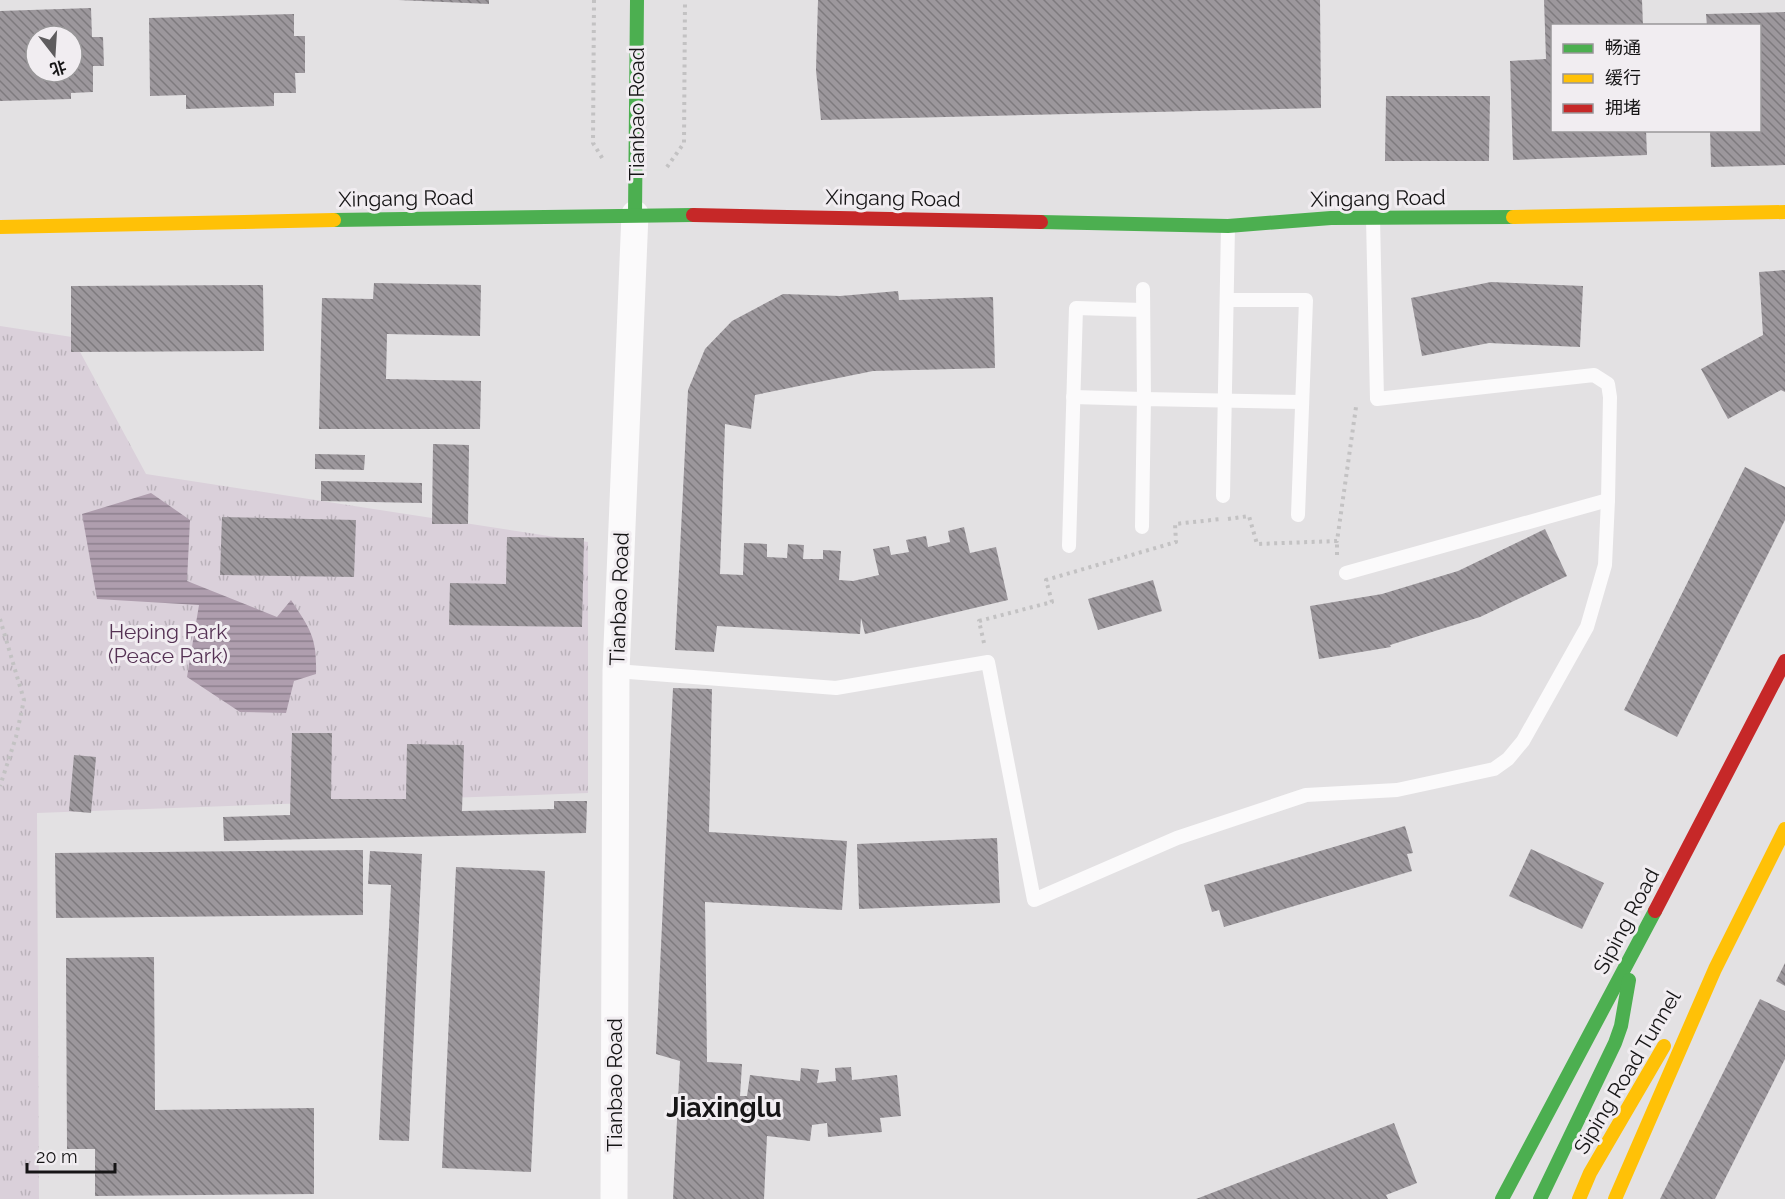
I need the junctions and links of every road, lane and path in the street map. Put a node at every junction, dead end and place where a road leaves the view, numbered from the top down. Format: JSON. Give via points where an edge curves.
{"nodes":[{"id":1,"x":594,"y":0,"type":"edge"},
{"id":2,"x":637,"y":0,"type":"edge"},
{"id":3,"x":685,"y":0,"type":"edge"},
{"id":4,"x":593,"y":143,"type":"dead end"},
{"id":5,"x":684,"y":143,"type":"dead end"},
{"id":6,"x":1785,"y":212,"type":"edge"},
{"id":7,"x":635,"y":214,"type":"junction"},
{"id":8,"x":1373,"y":218,"type":"junction"},
{"id":9,"x":1228,"y":226,"type":"junction"},
{"id":10,"x":0,"y":227,"type":"edge"},
{"id":11,"x":1143,"y":289,"type":"dead end"},
{"id":12,"x":1227,"y":300,"type":"junction"},
{"id":13,"x":1143,"y":310,"type":"junction"},
{"id":14,"x":1073,"y":397,"type":"junction"},
{"id":15,"x":1144,"y":399,"type":"junction"},
{"id":16,"x":1226,"y":399,"type":"junction"},
{"id":17,"x":1377,"y":399,"type":"junction"},
{"id":18,"x":1302,"y":402,"type":"junction"},
{"id":19,"x":1223,"y":496,"type":"dead end"},
{"id":20,"x":1608,"y":500,"type":"junction"},
{"id":21,"x":1298,"y":514,"type":"dead end"},
{"id":22,"x":1142,"y":527,"type":"dead end"},
{"id":23,"x":1069,"y":546,"type":"dead end"},
{"id":24,"x":1346,"y":573,"type":"dead end"},
{"id":25,"x":0,"y":619,"type":"edge"},
{"id":26,"x":1785,"y":661,"type":"edge"},
{"id":27,"x":988,"y":662,"type":"junction"},
{"id":28,"x":616,"y":671,"type":"junction"},
{"id":29,"x":0,"y":786,"type":"edge"},
{"id":30,"x":1785,"y":829,"type":"edge"},
{"id":31,"x":1634,"y":952,"type":"junction"},
{"id":32,"x":1715,"y":969,"type":"junction"},
{"id":33,"x":614,"y":1199,"type":"edge"},
{"id":34,"x":1502,"y":1199,"type":"edge"},
{"id":35,"x":1540,"y":1199,"type":"edge"},
{"id":36,"x":1579,"y":1199,"type":"edge"},
{"id":37,"x":1615,"y":1199,"type":"edge"}],
"edges":[{"from":1,"to":4,"type":"path","name":"Tianbao Road"},
{"from":2,"to":7,"type":"street","name":"Tianbao Road"},
{"from":3,"to":5,"type":"path"},
{"from":6,"to":8,"type":"street","name":"Xingang Road"},
{"from":7,"to":9,"type":"street","name":"Xingang Road"},
{"from":7,"to":10,"type":"street","name":"Xingang Road"},
{"from":7,"to":28,"type":"street","name":"Tianbao Road"},
{"from":8,"to":9,"type":"street","name":"Xingang Road"},
{"from":8,"to":17,"type":"lane"},
{"from":9,"to":12,"type":"lane"},
{"from":11,"to":13,"type":"lane"},
{"from":12,"to":16,"type":"lane"},
{"from":12,"to":18,"type":"lane","via":[[1306,300]]},
{"from":13,"to":14,"type":"lane","via":[[1076,308]]},
{"from":13,"to":15,"type":"lane"},
{"from":14,"to":15,"type":"lane"},
{"from":14,"to":23,"type":"lane"},
{"from":15,"to":16,"type":"lane"},
{"from":15,"to":22,"type":"lane"},
{"from":16,"to":18,"type":"lane"},
{"from":16,"to":19,"type":"lane"},
{"from":17,"to":20,"type":"lane","via":[[1594,375],[1608,384],[1610,397]]},
{"from":17,"to":27,"type":"path","via":[[1357,399],[1337,541],[1257,544],[1249,516],[1175,524],[1176,542],[1046,580],[1052,602],[979,621]]},
{"from":18,"to":21,"type":"lane"},
{"from":20,"to":24,"type":"lane"},
{"from":20,"to":27,"type":"lane","via":[[1605,565],[1587,627],[1523,741],[1494,769],[1397,790],[1306,795],[1177,838],[1034,900]]},
{"from":25,"to":29,"type":"path","via":[[24,700]]},
{"from":26,"to":31,"type":"street","name":"Siping Road"},
{"from":27,"to":28,"type":"lane","via":[[836,688]]},
{"from":28,"to":33,"type":"street","name":"Tianbao Road"},
{"from":30,"to":32,"type":"street"},
{"from":31,"to":34,"type":"street","name":"Siping Road"},
{"from":31,"to":35,"type":"street","name":"Siping Road Tunnel","via":[[1615,1043]]},
{"from":32,"to":36,"type":"street","name":"Siping Road Tunnel","via":[[1643,1077]]},
{"from":32,"to":37,"type":"street"}]}
